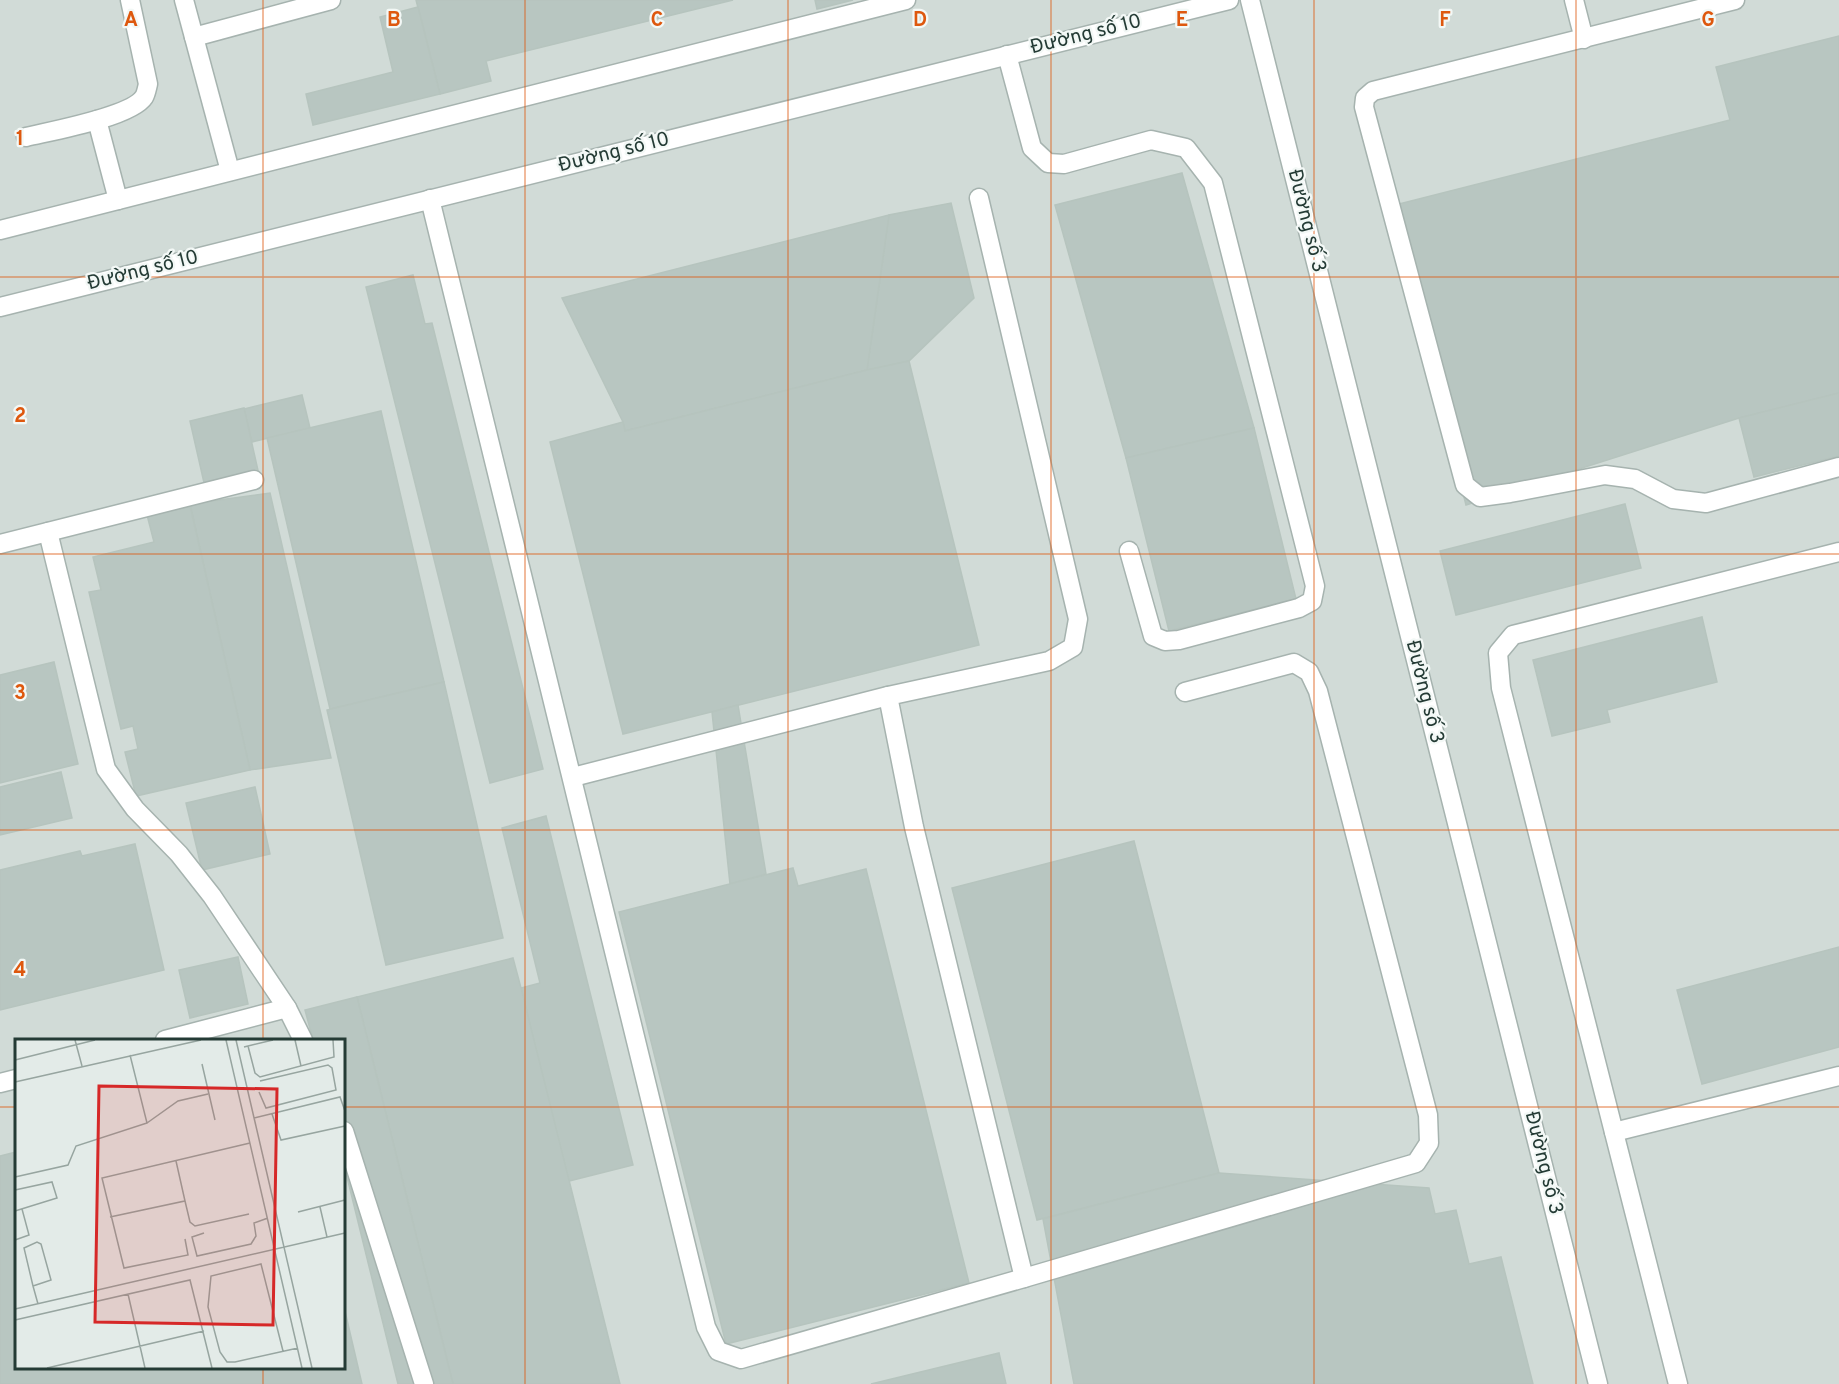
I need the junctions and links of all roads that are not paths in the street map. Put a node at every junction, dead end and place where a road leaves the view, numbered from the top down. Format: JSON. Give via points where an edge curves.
{"nodes":[{"id":1,"x":130,"y":0,"type":"edge"},
{"id":2,"x":184,"y":0,"type":"edge"},
{"id":3,"x":331,"y":0,"type":"edge"},
{"id":4,"x":906,"y":0,"type":"edge"},
{"id":5,"x":1229,"y":0,"type":"edge"},
{"id":6,"x":1250,"y":0,"type":"edge"},
{"id":7,"x":1574,"y":0,"type":"edge"},
{"id":8,"x":1735,"y":0,"type":"edge"},
{"id":9,"x":194,"y":37,"type":"junction"},
{"id":10,"x":1584,"y":39,"type":"junction"},
{"id":11,"x":1007,"y":55,"type":"junction"},
{"id":12,"x":96,"y":120,"type":"junction"},
{"id":13,"x":26,"y":137,"type":"dead end"},
{"id":14,"x":230,"y":171,"type":"junction"},
{"id":15,"x":979,"y":198,"type":"dead end"},
{"id":16,"x":430,"y":199,"type":"junction"},
{"id":17,"x":118,"y":200,"type":"junction"},
{"id":18,"x":0,"y":230,"type":"edge"},
{"id":19,"x":0,"y":307,"type":"edge"},
{"id":20,"x":1839,"y":467,"type":"edge"},
{"id":21,"x":254,"y":480,"type":"dead end"},
{"id":22,"x":48,"y":532,"type":"junction"},
{"id":23,"x":0,"y":543,"type":"edge"},
{"id":24,"x":1129,"y":551,"type":"dead end"},
{"id":25,"x":1839,"y":552,"type":"edge"},
{"id":26,"x":1185,"y":692,"type":"dead end"},
{"id":27,"x":888,"y":696,"type":"junction"},
{"id":28,"x":573,"y":777,"type":"junction"},
{"id":29,"x":287,"y":1008,"type":"junction"},
{"id":30,"x":172,"y":1039,"type":"edge"},
{"id":31,"x":302,"y":1039,"type":"edge"},
{"id":32,"x":1839,"y":1076,"type":"edge"},
{"id":33,"x":15,"y":1079,"type":"edge"},
{"id":34,"x":0,"y":1083,"type":"edge"},
{"id":35,"x":1614,"y":1132,"type":"junction"},
{"id":36,"x":345,"y":1134,"type":"edge"},
{"id":37,"x":1024,"y":1278,"type":"junction"},
{"id":38,"x":424,"y":1384,"type":"edge"},
{"id":39,"x":1598,"y":1384,"type":"edge"},
{"id":40,"x":1678,"y":1384,"type":"edge"}],
"edges":[{"from":1,"to":12,"type":"street","via":[[148,84],[144,98],[127,110]]},
{"from":2,"to":9,"type":"street"},
{"from":3,"to":9,"type":"street"},
{"from":4,"to":14,"type":"street"},
{"from":5,"to":11,"type":"street","name":"Đường số 10"},
{"from":6,"to":39,"type":"street","name":"Đường số 3"},
{"from":7,"to":10,"type":"street"},
{"from":8,"to":10,"type":"street"},
{"from":9,"to":14,"type":"street"},
{"from":10,"to":20,"type":"street","via":[[1373,91],[1365,98],[1364,107],[1465,485],[1480,496],[1605,475],[1635,479],[1673,499],[1706,503]]},
{"from":11,"to":16,"type":"street","name":"Đường số 10"},
{"from":11,"to":24,"type":"street","via":[[1032,148],[1048,163],[1064,164],[1151,140],[1186,148],[1213,183],[1315,586],[1312,601],[1299,608],[1165,641],[1153,636]]},
{"from":12,"to":13,"type":"street"},
{"from":12,"to":17,"type":"street"},
{"from":14,"to":17,"type":"street"},
{"from":15,"to":27,"type":"street","via":[[1078,619],[1073,647],[1049,661]]},
{"from":16,"to":19,"type":"street","name":"Đường số 10"},
{"from":16,"to":28,"type":"street"},
{"from":17,"to":18,"type":"street"},
{"from":21,"to":22,"type":"street"},
{"from":22,"to":23,"type":"street"},
{"from":22,"to":29,"type":"street","via":[[106,769],[135,809],[179,854],[212,896]]},
{"from":25,"to":35,"type":"street","via":[[1513,635],[1498,653],[1501,688]]},
{"from":26,"to":37,"type":"street","via":[[1294,663],[1309,672],[1318,692],[1428,1115],[1429,1143],[1416,1162]]},
{"from":27,"to":28,"type":"street"},
{"from":27,"to":37,"type":"street","via":[[917,839]]},
{"from":28,"to":37,"type":"street","via":[[706,1327],[718,1351],[741,1359]]},
{"from":29,"to":30,"type":"street"},
{"from":29,"to":31,"type":"street"},
{"from":32,"to":35,"type":"street"},
{"from":33,"to":34,"type":"street"},
{"from":35,"to":40,"type":"street"},
{"from":36,"to":38,"type":"street"}]}
